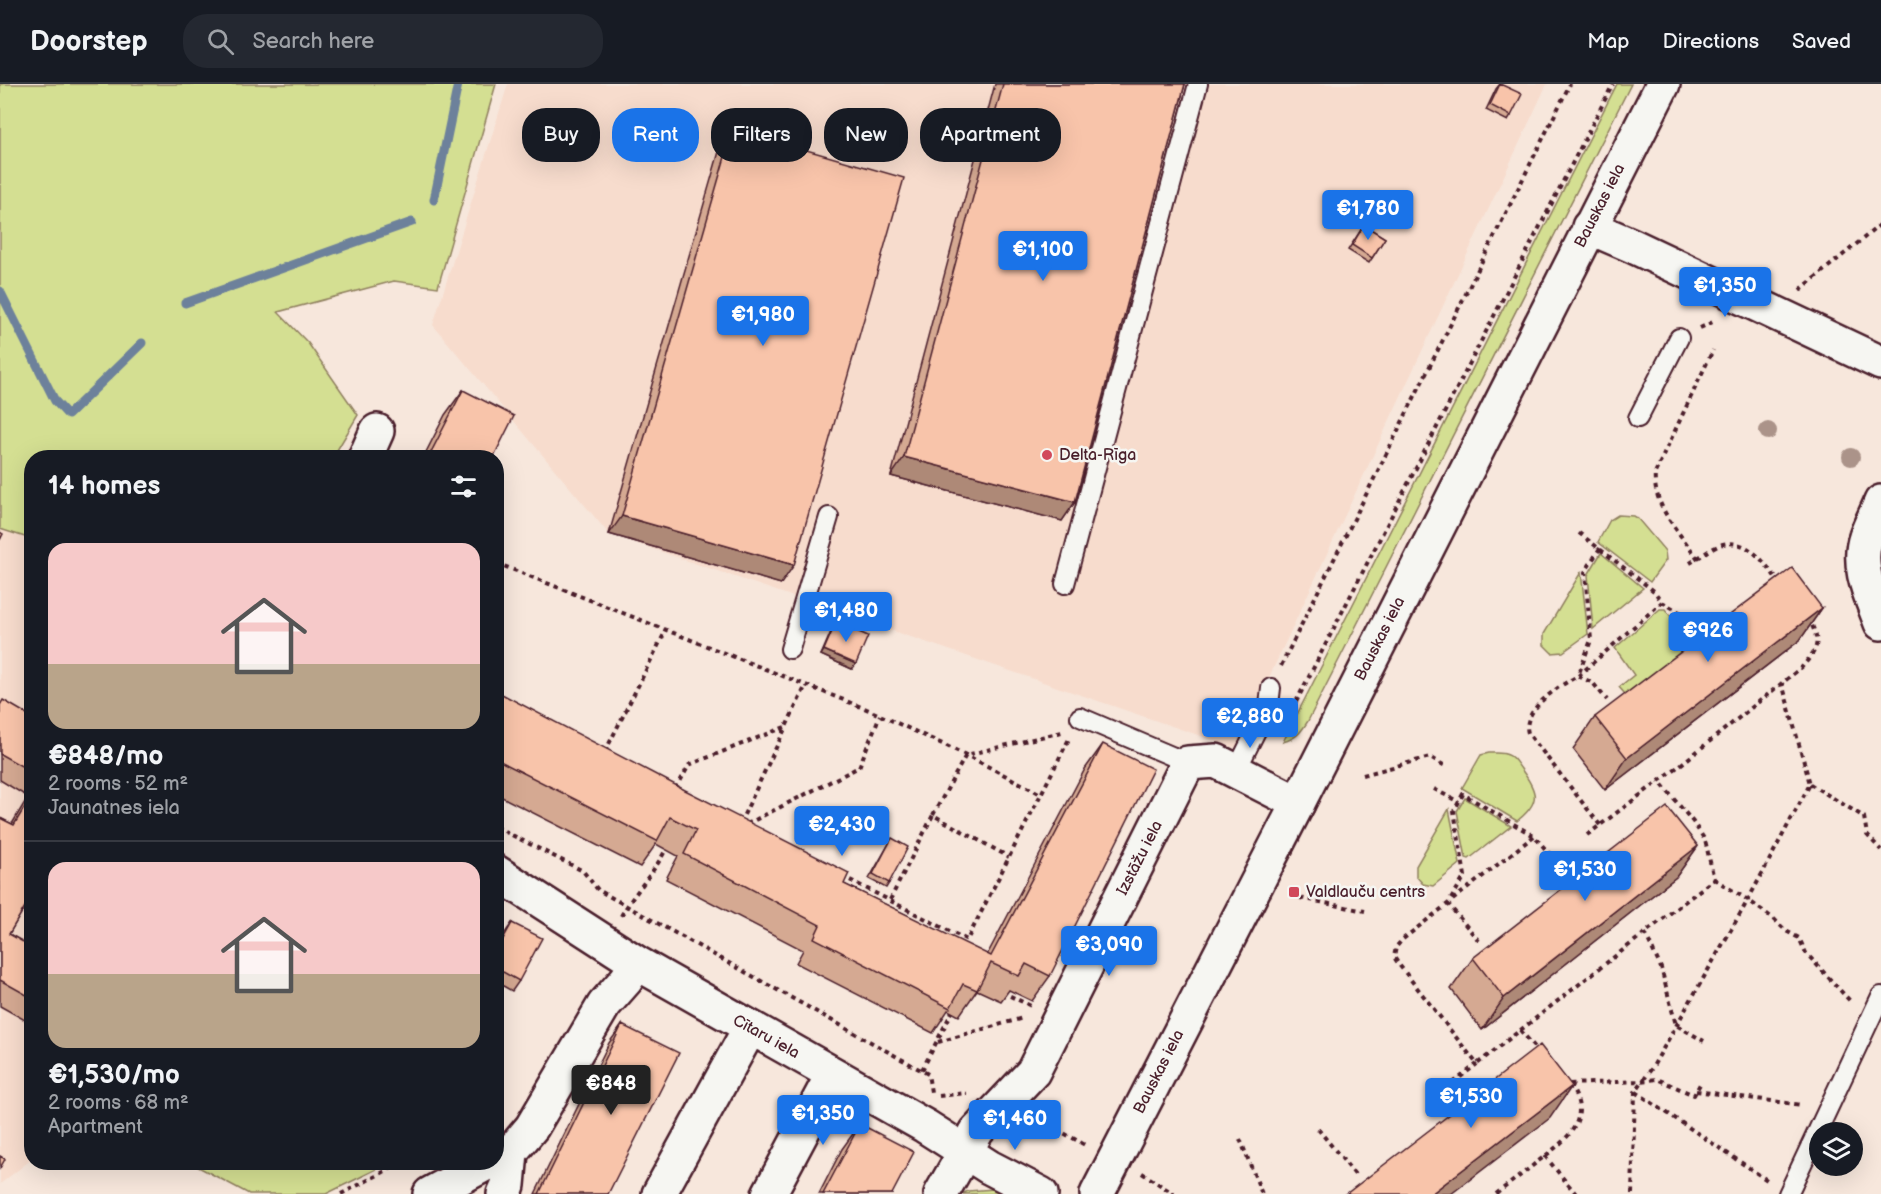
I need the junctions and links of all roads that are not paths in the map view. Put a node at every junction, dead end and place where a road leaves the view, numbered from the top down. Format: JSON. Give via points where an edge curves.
{"nodes":[{"id":1,"x":1198,"y":84,"type":"edge"},
{"id":2,"x":1663,"y":84,"type":"edge"},
{"id":3,"x":1589,"y":227,"type":"junction"},
{"id":4,"x":1679,"y":338,"type":"dead end"},
{"id":5,"x":1881,"y":363,"type":"edge"},
{"id":6,"x":1638,"y":418,"type":"dead end"},
{"id":7,"x":1881,"y":502,"type":"edge"},
{"id":8,"x":829,"y":517,"type":"dead end"},
{"id":9,"x":1065,"y":584,"type":"dead end"},
{"id":10,"x":1881,"y":623,"type":"edge"},
{"id":11,"x":790,"y":649,"type":"dead end"},
{"id":12,"x":1270,"y":688,"type":"road end"},
{"id":13,"x":1080,"y":717,"type":"dead end"},
{"id":14,"x":1188,"y":763,"type":"junction"},
{"id":15,"x":1236,"y":771,"type":"junction"},
{"id":16,"x":1298,"y":803,"type":"junction"},
{"id":17,"x":504,"y":877,"type":"edge"},
{"id":18,"x":637,"y":963,"type":"junction"},
{"id":19,"x":1881,"y":996,"type":"edge"},
{"id":20,"x":750,"y":1028,"type":"junction"},
{"id":21,"x":833,"y":1074,"type":"junction"},
{"id":22,"x":964,"y":1152,"type":"junction"},
{"id":23,"x":504,"y":1153,"type":"edge"},
{"id":24,"x":476,"y":1170,"type":"edge"},
{"id":25,"x":503,"y":1170,"type":"edge"},
{"id":26,"x":430,"y":1194,"type":"edge"},
{"id":27,"x":504,"y":1194,"type":"edge"},
{"id":28,"x":659,"y":1194,"type":"edge"},
{"id":29,"x":769,"y":1194,"type":"edge"},
{"id":30,"x":941,"y":1194,"type":"edge"},
{"id":31,"x":1041,"y":1194,"type":"edge"},
{"id":32,"x":1097,"y":1194,"type":"edge"},
{"id":33,"x":1788,"y":1194,"type":"edge"}],
"edges":[{"from":1,"to":9,"type":"lane"},
{"from":2,"to":3,"type":"street","name":"Bauskas iela"},
{"from":3,"to":5,"type":"street"},
{"from":3,"to":16,"type":"street","name":"Bauskas iela"},
{"from":4,"to":6,"type":"lane"},
{"from":7,"to":10,"type":"street","via":[[1865,538],[1862,560]]},
{"from":8,"to":11,"type":"lane"},
{"from":12,"to":15,"type":"lane","via":[[1269,705]]},
{"from":13,"to":14,"type":"lane"},
{"from":14,"to":15,"type":"street","via":[[1216,761]]},
{"from":14,"to":22,"type":"street","name":"Izstāžu iela","via":[[1048,1018],[1033,1072],[976,1131]]},
{"from":15,"to":16,"type":"street"},
{"from":16,"to":32,"type":"street","name":"Bauskas iela"},
{"from":17,"to":18,"type":"street","name":"Cītaru iela"},
{"from":18,"to":20,"type":"street","name":"Cītaru iela"},
{"from":18,"to":23,"type":"street","via":[[604,1005],[532,1127]]},
{"from":19,"to":33,"type":"lane"},
{"from":20,"to":21,"type":"street","name":"Cītaru iela"},
{"from":20,"to":28,"type":"street"},
{"from":21,"to":22,"type":"street","name":"Cītaru iela"},
{"from":21,"to":29,"type":"street"},
{"from":22,"to":30,"type":"street","name":"Izstāžu iela"},
{"from":22,"to":31,"type":"street","name":"Cītaru iela"},
{"from":24,"to":26,"type":"street"},
{"from":25,"to":27,"type":"street","via":[[508,1185]]}]}
